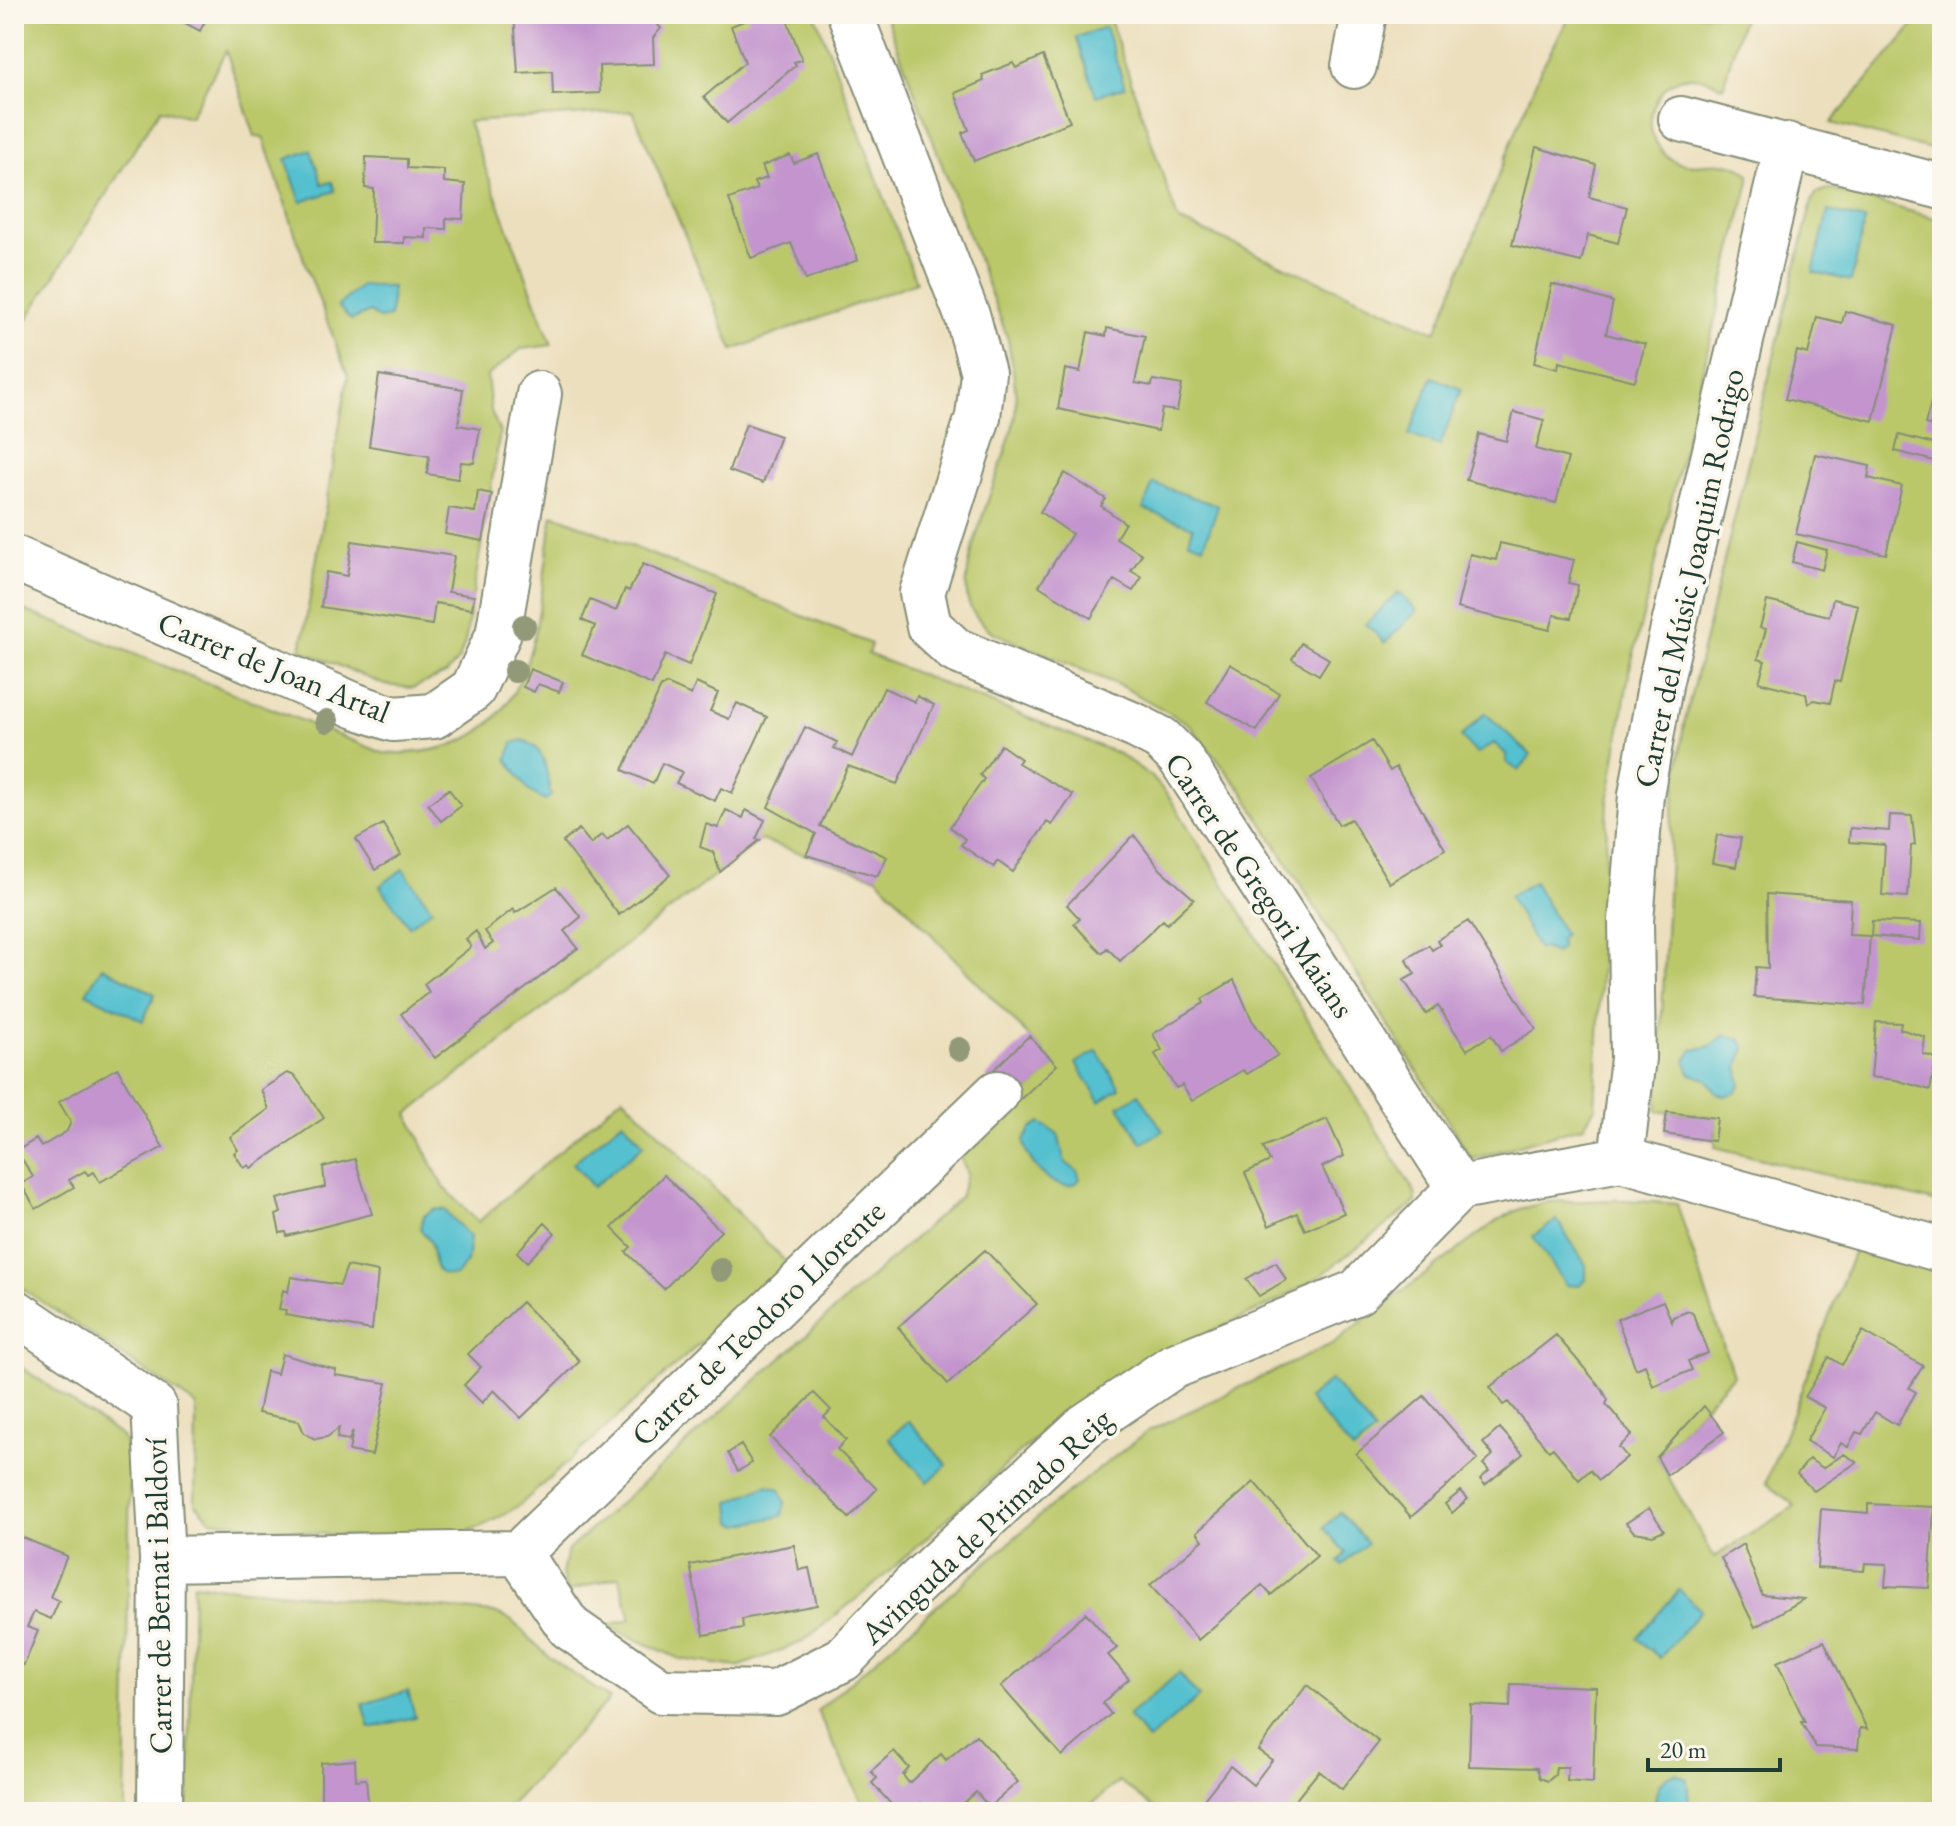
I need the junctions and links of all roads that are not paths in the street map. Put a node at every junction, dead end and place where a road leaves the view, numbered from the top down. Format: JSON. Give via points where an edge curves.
{"nodes":[{"id":1,"x":850,"y":14,"type":"edge"},
{"id":2,"x":1364,"y":14,"type":"edge"},
{"id":3,"x":1354,"y":66,"type":"dead end"},
{"id":4,"x":1681,"y":119,"type":"dead end"},
{"id":5,"x":1787,"y":145,"type":"junction"},
{"id":6,"x":1942,"y":187,"type":"edge"},
{"id":7,"x":539,"y":394,"type":"dead end"},
{"id":8,"x":14,"y":558,"type":"edge"},
{"id":9,"x":997,"y":1093,"type":"dead end"},
{"id":10,"x":1621,"y":1159,"type":"junction"},
{"id":11,"x":1459,"y":1188,"type":"junction"},
{"id":12,"x":1942,"y":1250,"type":"edge"},
{"id":13,"x":14,"y":1311,"type":"edge"},
{"id":14,"x":519,"y":1553,"type":"junction"},
{"id":15,"x":162,"y":1559,"type":"junction"},
{"id":16,"x":160,"y":1812,"type":"edge"}],
"edges":[{"from":1,"to":11,"type":"street","name":"Carrer de Gregori Maians","via":[[968,318],[983,373],[978,417],[922,593],[929,626],[955,650],[1136,726],[1161,739],[1180,758]]},
{"from":2,"to":3,"type":"street"},
{"from":4,"to":5,"type":"street"},
{"from":5,"to":6,"type":"street"},
{"from":5,"to":10,"type":"street","name":"Carrer del Músic Joaquim Rodrigo","via":[[1661,680],[1641,795],[1631,921],[1633,1058]]},
{"from":7,"to":8,"type":"street","name":"Carrer de Joan Artal","via":[[498,635],[473,689],[434,716],[393,719],[356,706]]},
{"from":9,"to":14,"type":"street","name":"Carrer de Teodoro Llorente"},
{"from":10,"to":11,"type":"street"},
{"from":10,"to":12,"type":"street"},
{"from":11,"to":14,"type":"street","name":"Avinguda de Primado Reig","via":[[1357,1292],[1172,1367],[1085,1426],[913,1586],[843,1659],[776,1693],[661,1691],[569,1627]]},
{"from":13,"to":15,"type":"street","name":"Carrer de Bernat i Baldoví","via":[[154,1406]]},
{"from":14,"to":15,"type":"street"},
{"from":15,"to":16,"type":"street","name":"Carrer de Bernat i Baldoví"}]}
